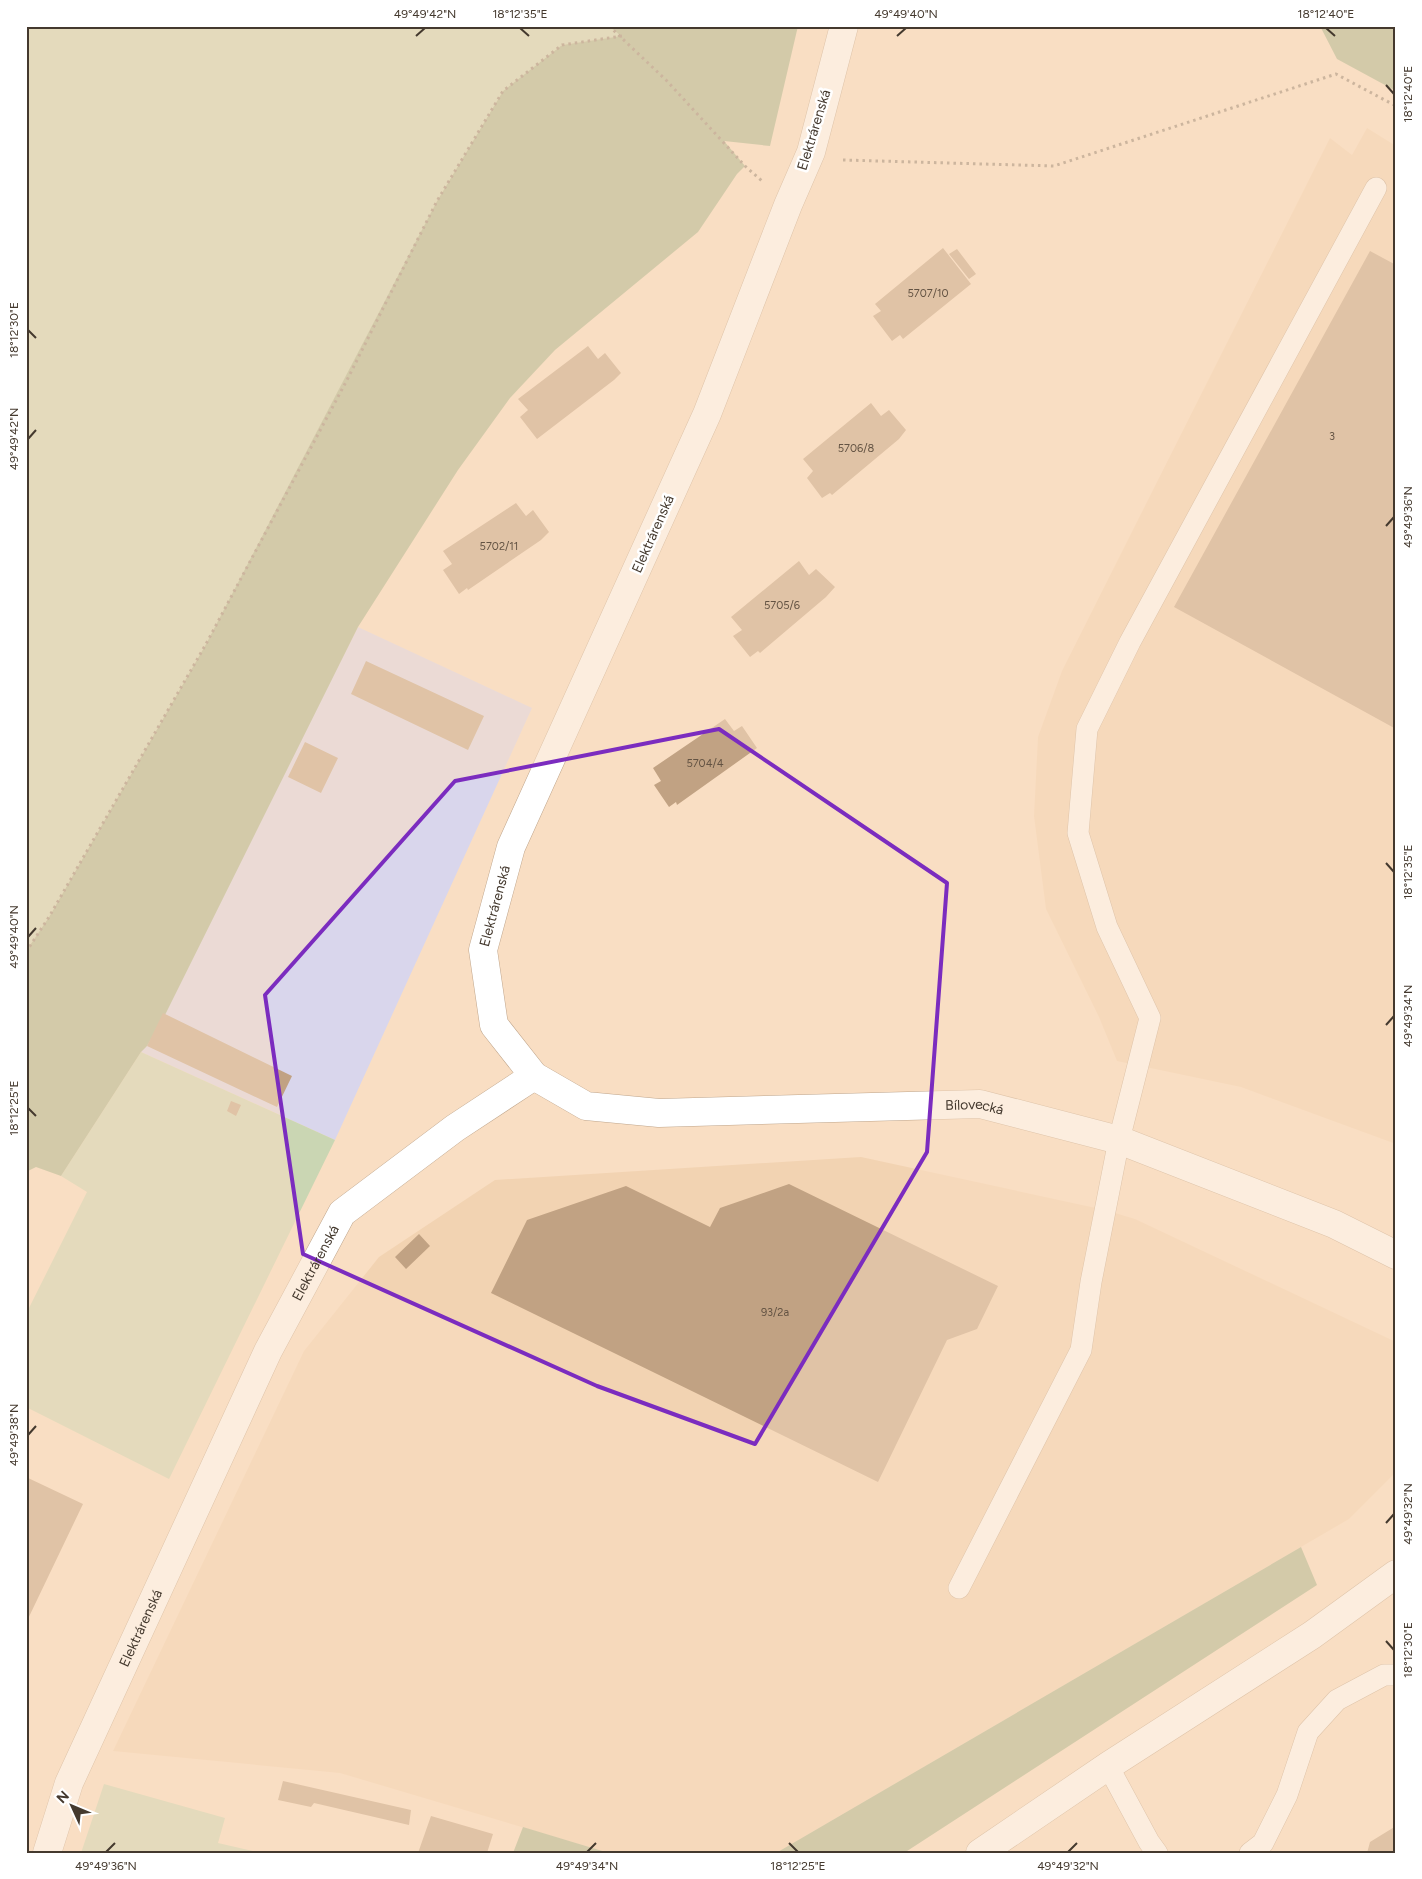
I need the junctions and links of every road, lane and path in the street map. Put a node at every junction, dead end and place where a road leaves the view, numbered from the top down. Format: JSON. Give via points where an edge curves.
{"nodes":[{"id":1,"x":609,"y":26,"type":"edge"},
{"id":2,"x":844,"y":26,"type":"edge"},
{"id":3,"x":622,"y":36,"type":"junction"},
{"id":4,"x":1396,"y":106,"type":"edge"},
{"id":5,"x":811,"y":152,"type":"junction"},
{"id":6,"x":1376,"y":188,"type":"dead end"},
{"id":7,"x":788,"y":205,"type":"junction"},
{"id":8,"x":26,"y":952,"type":"edge"},
{"id":9,"x":534,"y":1076,"type":"junction"},
{"id":10,"x":1119,"y":1140,"type":"junction"},
{"id":11,"x":1396,"y":1255,"type":"edge"},
{"id":12,"x":1396,"y":1574,"type":"edge"},
{"id":13,"x":959,"y":1588,"type":"dead end"},
{"id":14,"x":1396,"y":1675,"type":"edge"},
{"id":15,"x":1108,"y":1766,"type":"junction"},
{"id":16,"x":47,"y":1853,"type":"edge"},
{"id":17,"x":980,"y":1853,"type":"edge"},
{"id":18,"x":1157,"y":1853,"type":"edge"},
{"id":19,"x":1250,"y":1853,"type":"edge"}],
"edges":[{"from":1,"to":3,"type":"path"},
{"from":2,"to":5,"type":"street","name":"Elektrárenská"},
{"from":3,"to":7,"type":"path","via":[[745,166]]},
{"from":3,"to":8,"type":"path","via":[[562,45],[503,91],[437,200],[347,380],[206,644]]},
{"from":4,"to":5,"type":"path","via":[[1336,74],[1054,166],[831,160]]},
{"from":5,"to":7,"type":"street","name":"Elektrárenská"},
{"from":6,"to":10,"type":"lane","via":[[1130,642],[1087,729],[1078,833],[1107,927],[1150,1018]]},
{"from":7,"to":9,"type":"street","name":"Elektrárenská","via":[[707,414],[511,847],[482,950],[494,1025]]},
{"from":9,"to":10,"type":"street","name":"Bílovecká","via":[[586,1106],[659,1113],[980,1104]]},
{"from":9,"to":16,"type":"street","name":"Elektrárenská","via":[[455,1128],[342,1213],[268,1351],[69,1783]]},
{"from":10,"to":11,"type":"street","name":"Bílovecká","via":[[1334,1224]]},
{"from":10,"to":13,"type":"lane","via":[[1081,1350]]},
{"from":12,"to":15,"type":"street","via":[[1312,1635]]},
{"from":14,"to":19,"type":"lane","via":[[1384,1675],[1337,1700],[1308,1732],[1287,1795],[1263,1843]]},
{"from":15,"to":17,"type":"street"},
{"from":15,"to":18,"type":"lane"}]}
